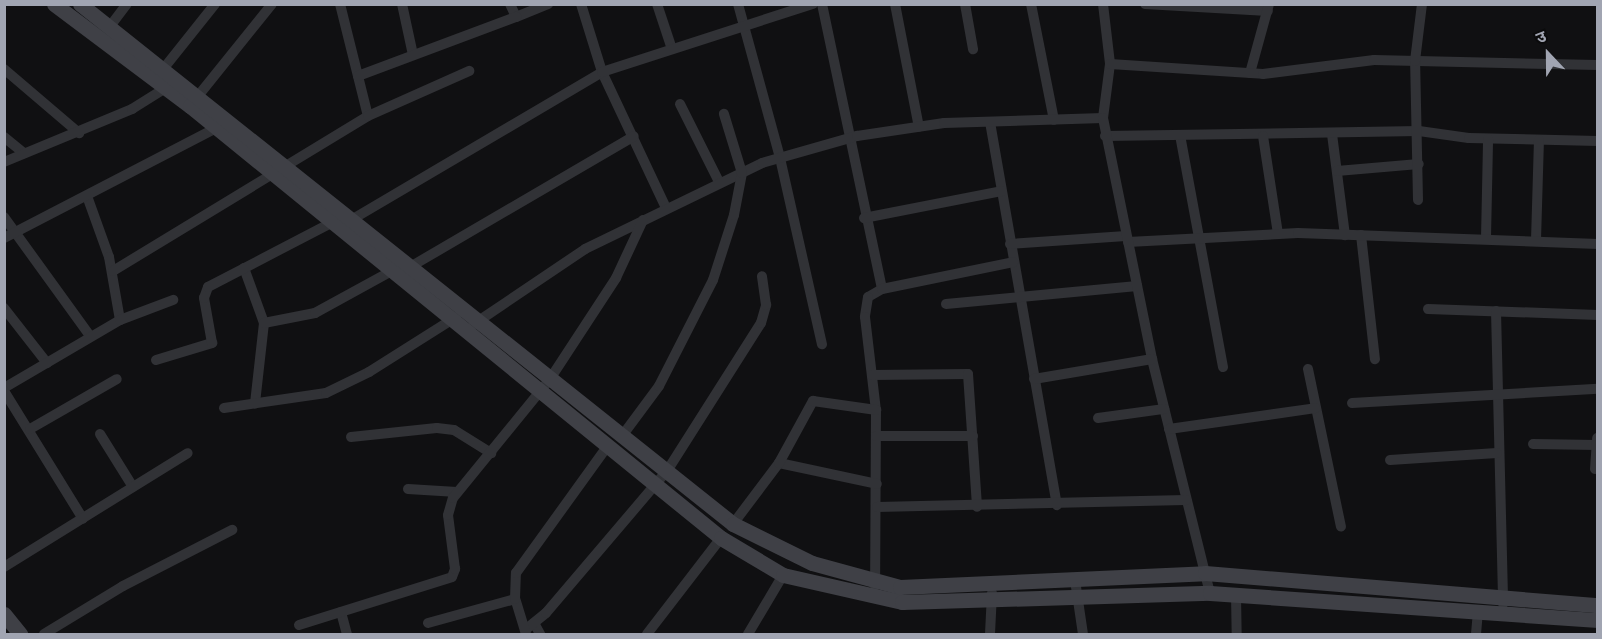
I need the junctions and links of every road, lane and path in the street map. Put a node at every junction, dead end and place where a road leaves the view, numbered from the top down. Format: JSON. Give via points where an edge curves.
{"nodes":[{"id":1,"x":54,"y":4,"type":"edge"},
{"id":2,"x":80,"y":4,"type":"edge"},
{"id":3,"x":127,"y":4,"type":"edge"},
{"id":4,"x":215,"y":4,"type":"edge"},
{"id":5,"x":272,"y":4,"type":"edge"},
{"id":6,"x":340,"y":4,"type":"edge"},
{"id":7,"x":402,"y":4,"type":"edge"},
{"id":8,"x":510,"y":4,"type":"edge"},
{"id":9,"x":549,"y":4,"type":"edge"},
{"id":10,"x":581,"y":4,"type":"edge"},
{"id":11,"x":657,"y":4,"type":"edge"},
{"id":12,"x":738,"y":4,"type":"edge"},
{"id":13,"x":813,"y":4,"type":"edge"},
{"id":14,"x":822,"y":4,"type":"edge"},
{"id":15,"x":895,"y":4,"type":"edge"},
{"id":16,"x":965,"y":4,"type":"edge"},
{"id":17,"x":1032,"y":4,"type":"edge"},
{"id":18,"x":1103,"y":4,"type":"edge"},
{"id":19,"x":1145,"y":4,"type":"edge"},
{"id":20,"x":1422,"y":4,"type":"edge"},
{"id":21,"x":1269,"y":8,"type":"edge"},
{"id":22,"x":516,"y":17,"type":"junction"},
{"id":23,"x":111,"y":26,"type":"junction"},
{"id":24,"x":741,"y":26,"type":"junction"},
{"id":25,"x":672,"y":49,"type":"junction"},
{"id":26,"x":973,"y":49,"type":"dead end"},
{"id":27,"x":412,"y":55,"type":"junction"},
{"id":28,"x":1415,"y":61,"type":"junction"},
{"id":29,"x":1110,"y":64,"type":"junction"},
{"id":30,"x":1598,"y":65,"type":"edge"},
{"id":31,"x":164,"y":68,"type":"junction"},
{"id":32,"x":4,"y":69,"type":"edge"},
{"id":33,"x":469,"y":71,"type":"dead end"},
{"id":34,"x":602,"y":72,"type":"junction"},
{"id":35,"x":1250,"y":74,"type":"junction"},
{"id":36,"x":358,"y":76,"type":"junction"},
{"id":37,"x":166,"y":88,"type":"junction"},
{"id":38,"x":195,"y":100,"type":"junction"},
{"id":39,"x":680,"y":104,"type":"dead end"},
{"id":40,"x":724,"y":114,"type":"dead end"},
{"id":41,"x":368,"y":116,"type":"junction"},
{"id":42,"x":1103,"y":118,"type":"junction"},
{"id":43,"x":1054,"y":120,"type":"junction"},
{"id":44,"x":990,"y":122,"type":"junction"},
{"id":45,"x":919,"y":127,"type":"junction"},
{"id":46,"x":216,"y":128,"type":"junction"},
{"id":47,"x":1419,"y":131,"type":"junction"},
{"id":48,"x":79,"y":133,"type":"junction"},
{"id":49,"x":1332,"y":134,"type":"junction"},
{"id":50,"x":1180,"y":135,"type":"junction"},
{"id":51,"x":634,"y":136,"type":"junction"},
{"id":52,"x":1106,"y":136,"type":"junction"},
{"id":53,"x":1263,"y":136,"type":"junction"},
{"id":54,"x":4,"y":137,"type":"edge"},
{"id":55,"x":850,"y":138,"type":"junction"},
{"id":56,"x":1488,"y":139,"type":"junction"},
{"id":57,"x":1539,"y":140,"type":"junction"},
{"id":58,"x":1598,"y":141,"type":"edge"},
{"id":59,"x":24,"y":153,"type":"junction"},
{"id":60,"x":780,"y":158,"type":"junction"},
{"id":61,"x":4,"y":162,"type":"edge"},
{"id":62,"x":1419,"y":164,"type":"junction"},
{"id":63,"x":286,"y":166,"type":"junction"},
{"id":64,"x":1337,"y":171,"type":"junction"},
{"id":65,"x":742,"y":173,"type":"junction"},
{"id":66,"x":271,"y":176,"type":"junction"},
{"id":67,"x":719,"y":182,"type":"junction"},
{"id":68,"x":1001,"y":191,"type":"junction"},
{"id":69,"x":87,"y":196,"type":"junction"},
{"id":70,"x":1418,"y":200,"type":"dead end"},
{"id":71,"x":666,"y":208,"type":"junction"},
{"id":72,"x":4,"y":218,"type":"edge"},
{"id":73,"x":864,"y":218,"type":"junction"},
{"id":74,"x":350,"y":219,"type":"junction"},
{"id":75,"x":643,"y":220,"type":"junction"},
{"id":76,"x":333,"y":227,"type":"junction"},
{"id":77,"x":17,"y":232,"type":"junction"},
{"id":78,"x":1278,"y":234,"type":"junction"},
{"id":79,"x":1345,"y":234,"type":"junction"},
{"id":80,"x":1361,"y":235,"type":"junction"},
{"id":81,"x":4,"y":238,"type":"edge"},
{"id":82,"x":1201,"y":238,"type":"junction"},
{"id":83,"x":1486,"y":238,"type":"junction"},
{"id":84,"x":1127,"y":239,"type":"junction"},
{"id":85,"x":1536,"y":240,"type":"junction"},
{"id":86,"x":1010,"y":244,"type":"junction"},
{"id":87,"x":1598,"y":244,"type":"edge"},
{"id":88,"x":1013,"y":262,"type":"junction"},
{"id":89,"x":410,"y":267,"type":"junction"},
{"id":90,"x":244,"y":268,"type":"junction"},
{"id":91,"x":113,"y":271,"type":"junction"},
{"id":92,"x":390,"y":272,"type":"junction"},
{"id":93,"x":762,"y":276,"type":"dead end"},
{"id":94,"x":1137,"y":286,"type":"junction"},
{"id":95,"x":882,"y":289,"type":"junction"},
{"id":96,"x":1019,"y":297,"type":"junction"},
{"id":97,"x":173,"y":300,"type":"dead end"},
{"id":98,"x":946,"y":304,"type":"dead end"},
{"id":99,"x":4,"y":308,"type":"edge"},
{"id":100,"x":1428,"y":309,"type":"dead end"},
{"id":101,"x":464,"y":310,"type":"junction"},
{"id":102,"x":1496,"y":311,"type":"junction"},
{"id":103,"x":1598,"y":315,"type":"edge"},
{"id":104,"x":120,"y":320,"type":"junction"},
{"id":105,"x":450,"y":321,"type":"junction"},
{"id":106,"x":478,"y":322,"type":"junction"},
{"id":107,"x":264,"y":323,"type":"junction"},
{"id":108,"x":464,"y":331,"type":"junction"},
{"id":109,"x":90,"y":336,"type":"junction"},
{"id":110,"x":822,"y":344,"type":"dead end"},
{"id":111,"x":1152,"y":359,"type":"junction"},
{"id":112,"x":1375,"y":359,"type":"dead end"},
{"id":113,"x":156,"y":360,"type":"dead end"},
{"id":114,"x":47,"y":363,"type":"junction"},
{"id":115,"x":1223,"y":367,"type":"dead end"},
{"id":116,"x":1308,"y":369,"type":"dead end"},
{"id":117,"x":872,"y":375,"type":"junction"},
{"id":118,"x":117,"y":379,"type":"dead end"},
{"id":119,"x":550,"y":379,"type":"junction"},
{"id":120,"x":1034,"y":379,"type":"junction"},
{"id":121,"x":4,"y":389,"type":"edge"},
{"id":122,"x":1598,"y":389,"type":"edge"},
{"id":123,"x":539,"y":392,"type":"junction"},
{"id":124,"x":1495,"y":393,"type":"junction"},
{"id":125,"x":1352,"y":403,"type":"dead end"},
{"id":126,"x":255,"y":404,"type":"junction"},
{"id":127,"x":224,"y":408,"type":"dead end"},
{"id":128,"x":1316,"y":408,"type":"junction"},
{"id":129,"x":1164,"y":409,"type":"junction"},
{"id":130,"x":876,"y":410,"type":"junction"},
{"id":131,"x":1098,"y":418,"type":"dead end"},
{"id":132,"x":30,"y":429,"type":"junction"},
{"id":133,"x":1169,"y":429,"type":"junction"},
{"id":134,"x":100,"y":434,"type":"dead end"},
{"id":135,"x":622,"y":436,"type":"junction"},
{"id":136,"x":876,"y":436,"type":"junction"},
{"id":137,"x":973,"y":436,"type":"junction"},
{"id":138,"x":351,"y":437,"type":"dead end"},
{"id":139,"x":1598,"y":438,"type":"edge"},
{"id":140,"x":1533,"y":444,"type":"dead end"},
{"id":141,"x":1597,"y":445,"type":"edge"},
{"id":142,"x":607,"y":447,"type":"junction"},
{"id":143,"x":188,"y":453,"type":"dead end"},
{"id":144,"x":491,"y":453,"type":"junction"},
{"id":145,"x":1497,"y":453,"type":"junction"},
{"id":146,"x":1390,"y":460,"type":"dead end"},
{"id":147,"x":779,"y":463,"type":"junction"},
{"id":148,"x":1595,"y":469,"type":"dead end"},
{"id":149,"x":667,"y":471,"type":"junction"},
{"id":150,"x":877,"y":484,"type":"junction"},
{"id":151,"x":656,"y":486,"type":"junction"},
{"id":152,"x":134,"y":487,"type":"junction"},
{"id":153,"x":408,"y":489,"type":"dead end"},
{"id":154,"x":457,"y":492,"type":"junction"},
{"id":155,"x":1186,"y":500,"type":"junction"},
{"id":156,"x":1057,"y":505,"type":"junction"},
{"id":157,"x":877,"y":507,"type":"junction"},
{"id":158,"x":977,"y":507,"type":"junction"},
{"id":159,"x":83,"y":519,"type":"junction"},
{"id":160,"x":733,"y":524,"type":"junction"},
{"id":161,"x":1341,"y":527,"type":"dead end"},
{"id":162,"x":232,"y":530,"type":"dead end"},
{"id":163,"x":721,"y":538,"type":"junction"},
{"id":164,"x":4,"y":567,"type":"edge"},
{"id":165,"x":1205,"y":573,"type":"junction"},
{"id":166,"x":783,"y":575,"type":"junction"},
{"id":167,"x":1075,"y":580,"type":"junction"},
{"id":168,"x":875,"y":583,"type":"junction"},
{"id":169,"x":992,"y":592,"type":"junction"},
{"id":170,"x":1210,"y":593,"type":"junction"},
{"id":171,"x":1236,"y":595,"type":"junction"},
{"id":172,"x":1502,"y":596,"type":"junction"},
{"id":173,"x":1077,"y":597,"type":"junction"},
{"id":174,"x":515,"y":599,"type":"junction"},
{"id":175,"x":876,"y":599,"type":"junction"},
{"id":176,"x":1598,"y":605,"type":"edge"},
{"id":177,"x":1478,"y":611,"type":"junction"},
{"id":178,"x":341,"y":612,"type":"junction"},
{"id":179,"x":1503,"y":613,"type":"junction"},
{"id":180,"x":4,"y":614,"type":"edge"},
{"id":181,"x":1598,"y":620,"type":"edge"},
{"id":182,"x":428,"y":623,"type":"dead end"},
{"id":183,"x":534,"y":623,"type":"junction"},
{"id":184,"x":299,"y":625,"type":"dead end"},
{"id":185,"x":525,"y":632,"type":"edge"},
{"id":186,"x":20,"y":634,"type":"edge"},
{"id":187,"x":44,"y":634,"type":"edge"},
{"id":188,"x":347,"y":634,"type":"edge"},
{"id":189,"x":540,"y":634,"type":"edge"},
{"id":190,"x":646,"y":634,"type":"edge"},
{"id":191,"x":749,"y":634,"type":"edge"},
{"id":192,"x":990,"y":634,"type":"edge"},
{"id":193,"x":1083,"y":634,"type":"edge"},
{"id":194,"x":1237,"y":634,"type":"edge"},
{"id":195,"x":1476,"y":634,"type":"edge"}],
"edges":[{"from":1,"to":37,"type":"street"},
{"from":2,"to":23,"type":"street"},
{"from":3,"to":23,"type":"street"},
{"from":4,"to":31,"type":"street"},
{"from":5,"to":38,"type":"street"},
{"from":6,"to":36,"type":"street"},
{"from":7,"to":27,"type":"street"},
{"from":8,"to":22,"type":"street"},
{"from":9,"to":22,"type":"street"},
{"from":10,"to":34,"type":"street"},
{"from":11,"to":25,"type":"street"},
{"from":12,"to":24,"type":"street"},
{"from":13,"to":24,"type":"street"},
{"from":14,"to":55,"type":"street"},
{"from":15,"to":45,"type":"street"},
{"from":16,"to":26,"type":"street"},
{"from":17,"to":43,"type":"street"},
{"from":18,"to":29,"type":"street"},
{"from":19,"to":21,"type":"street"},
{"from":20,"to":28,"type":"street"},
{"from":21,"to":35,"type":"street"},
{"from":22,"to":27,"type":"street"},
{"from":23,"to":31,"type":"street"},
{"from":24,"to":25,"type":"street"},
{"from":24,"to":60,"type":"street"},
{"from":25,"to":34,"type":"street"},
{"from":27,"to":36,"type":"street"},
{"from":28,"to":30,"type":"street"},
{"from":28,"to":35,"type":"street","via":[[1374,60]]},
{"from":28,"to":47,"type":"street"},
{"from":29,"to":35,"type":"street"},
{"from":29,"to":42,"type":"street"},
{"from":31,"to":38,"type":"street"},
{"from":32,"to":48,"type":"street"},
{"from":33,"to":41,"type":"street"},
{"from":34,"to":51,"type":"street"},
{"from":34,"to":74,"type":"street"},
{"from":36,"to":41,"type":"street"},
{"from":37,"to":38,"type":"street"},
{"from":37,"to":48,"type":"street"},
{"from":38,"to":46,"type":"street"},
{"from":38,"to":63,"type":"street"},
{"from":39,"to":67,"type":"street"},
{"from":40,"to":65,"type":"street"},
{"from":41,"to":63,"type":"street"},
{"from":42,"to":43,"type":"street"},
{"from":42,"to":52,"type":"street"},
{"from":43,"to":44,"type":"street"},
{"from":44,"to":45,"type":"street"},
{"from":44,"to":68,"type":"street"},
{"from":45,"to":55,"type":"street"},
{"from":46,"to":66,"type":"street"},
{"from":46,"to":69,"type":"street"},
{"from":47,"to":49,"type":"street"},
{"from":47,"to":56,"type":"street"},
{"from":47,"to":62,"type":"street"},
{"from":48,"to":59,"type":"street"},
{"from":49,"to":53,"type":"street"},
{"from":49,"to":64,"type":"street"},
{"from":50,"to":52,"type":"street"},
{"from":50,"to":53,"type":"street"},
{"from":50,"to":82,"type":"street"},
{"from":51,"to":71,"type":"street"},
{"from":51,"to":89,"type":"street"},
{"from":52,"to":84,"type":"street"},
{"from":53,"to":78,"type":"street"},
{"from":54,"to":59,"type":"street"},
{"from":55,"to":60,"type":"street"},
{"from":55,"to":73,"type":"street"},
{"from":56,"to":57,"type":"street"},
{"from":56,"to":83,"type":"street"},
{"from":57,"to":58,"type":"street"},
{"from":57,"to":85,"type":"street"},
{"from":59,"to":61,"type":"street"},
{"from":60,"to":65,"type":"street"},
{"from":60,"to":110,"type":"street"},
{"from":62,"to":64,"type":"street"},
{"from":62,"to":70,"type":"street"},
{"from":63,"to":66,"type":"street"},
{"from":63,"to":74,"type":"street"},
{"from":64,"to":79,"type":"street"},
{"from":65,"to":67,"type":"street"},
{"from":65,"to":135,"type":"street","via":[[734,215],[713,280],[659,386]]},
{"from":66,"to":76,"type":"street"},
{"from":66,"to":91,"type":"street"},
{"from":67,"to":71,"type":"street"},
{"from":68,"to":73,"type":"street"},
{"from":68,"to":86,"type":"street"},
{"from":69,"to":77,"type":"street"},
{"from":69,"to":91,"type":"street"},
{"from":71,"to":75,"type":"street"},
{"from":72,"to":77,"type":"street"},
{"from":73,"to":95,"type":"street"},
{"from":74,"to":76,"type":"street"},
{"from":74,"to":89,"type":"street"},
{"from":75,"to":106,"type":"street","via":[[585,249]]},
{"from":75,"to":119,"type":"street","via":[[616,279]]},
{"from":76,"to":90,"type":"street"},
{"from":76,"to":92,"type":"street"},
{"from":77,"to":81,"type":"street"},
{"from":77,"to":109,"type":"street"},
{"from":78,"to":79,"type":"street"},
{"from":78,"to":82,"type":"street"},
{"from":79,"to":80,"type":"street"},
{"from":80,"to":83,"type":"street"},
{"from":80,"to":112,"type":"street"},
{"from":82,"to":84,"type":"street"},
{"from":82,"to":115,"type":"street"},
{"from":83,"to":85,"type":"street"},
{"from":84,"to":86,"type":"street"},
{"from":84,"to":94,"type":"street"},
{"from":85,"to":87,"type":"street"},
{"from":86,"to":88,"type":"street"},
{"from":88,"to":95,"type":"street"},
{"from":88,"to":96,"type":"street"},
{"from":89,"to":101,"type":"street"},
{"from":90,"to":107,"type":"street"},
{"from":90,"to":113,"type":"street","via":[[205,292],[212,343]]},
{"from":91,"to":104,"type":"street"},
{"from":92,"to":105,"type":"street"},
{"from":92,"to":107,"type":"street","via":[[315,313]]},
{"from":93,"to":149,"type":"street","via":[[766,305],[761,323]]},
{"from":94,"to":96,"type":"street"},
{"from":94,"to":111,"type":"street"},
{"from":95,"to":117,"type":"street","via":[[866,302]]},
{"from":96,"to":98,"type":"street"},
{"from":96,"to":120,"type":"street"},
{"from":97,"to":104,"type":"street"},
{"from":99,"to":114,"type":"street"},
{"from":100,"to":102,"type":"street"},
{"from":101,"to":105,"type":"street"},
{"from":101,"to":106,"type":"street"},
{"from":102,"to":103,"type":"street"},
{"from":102,"to":124,"type":"street"},
{"from":104,"to":109,"type":"street"},
{"from":105,"to":108,"type":"street"},
{"from":105,"to":126,"type":"street","via":[[369,372],[326,393]]},
{"from":106,"to":108,"type":"street"},
{"from":106,"to":119,"type":"street"},
{"from":107,"to":126,"type":"street"},
{"from":108,"to":123,"type":"street"},
{"from":109,"to":114,"type":"street"},
{"from":111,"to":120,"type":"street"},
{"from":111,"to":129,"type":"street"},
{"from":114,"to":121,"type":"street"},
{"from":116,"to":128,"type":"street"},
{"from":117,"to":130,"type":"street"},
{"from":117,"to":137,"type":"street","via":[[968,374]]},
{"from":118,"to":132,"type":"street"},
{"from":119,"to":123,"type":"street"},
{"from":119,"to":135,"type":"street"},
{"from":120,"to":156,"type":"street"},
{"from":121,"to":132,"type":"street"},
{"from":122,"to":124,"type":"street"},
{"from":123,"to":142,"type":"street"},
{"from":123,"to":144,"type":"street"},
{"from":124,"to":125,"type":"street"},
{"from":124,"to":145,"type":"street"},
{"from":126,"to":127,"type":"street"},
{"from":128,"to":133,"type":"street"},
{"from":128,"to":161,"type":"street"},
{"from":129,"to":131,"type":"street"},
{"from":129,"to":133,"type":"street"},
{"from":130,"to":136,"type":"street"},
{"from":130,"to":147,"type":"street","via":[[813,401]]},
{"from":132,"to":159,"type":"street"},
{"from":133,"to":155,"type":"street"},
{"from":134,"to":152,"type":"street"},
{"from":135,"to":149,"type":"street"},
{"from":136,"to":137,"type":"street"},
{"from":136,"to":150,"type":"street"},
{"from":137,"to":158,"type":"street"},
{"from":138,"to":144,"type":"street","via":[[437,428],[454,430]]},
{"from":139,"to":141,"type":"street"},
{"from":140,"to":141,"type":"street"},
{"from":141,"to":148,"type":"street"},
{"from":142,"to":151,"type":"street"},
{"from":142,"to":174,"type":"street","via":[[524,556],[516,573]]},
{"from":143,"to":152,"type":"street"},
{"from":144,"to":154,"type":"street"},
{"from":145,"to":146,"type":"street"},
{"from":145,"to":172,"type":"street"},
{"from":147,"to":150,"type":"street"},
{"from":147,"to":160,"type":"street"},
{"from":149,"to":151,"type":"street"},
{"from":149,"to":160,"type":"street"},
{"from":150,"to":157,"type":"street"},
{"from":151,"to":163,"type":"street"},
{"from":151,"to":183,"type":"street"},
{"from":152,"to":159,"type":"street"},
{"from":153,"to":154,"type":"street"},
{"from":154,"to":178,"type":"street","via":[[448,516],[455,569],[452,577]]},
{"from":155,"to":156,"type":"street"},
{"from":155,"to":165,"type":"street"},
{"from":156,"to":158,"type":"street"},
{"from":157,"to":158,"type":"street"},
{"from":157,"to":168,"type":"street"},
{"from":159,"to":164,"type":"street"},
{"from":160,"to":168,"type":"street","via":[[812,562]]},
{"from":162,"to":187,"type":"street","via":[[123,586]]},
{"from":163,"to":166,"type":"street"},
{"from":163,"to":190,"type":"street"},
{"from":165,"to":167,"type":"street"},
{"from":165,"to":170,"type":"street"},
{"from":165,"to":172,"type":"street"},
{"from":166,"to":175,"type":"street"},
{"from":166,"to":191,"type":"street"},
{"from":167,"to":169,"type":"street"},
{"from":167,"to":173,"type":"street"},
{"from":168,"to":169,"type":"street"},
{"from":168,"to":175,"type":"street"},
{"from":169,"to":173,"type":"street"},
{"from":169,"to":175,"type":"street"},
{"from":169,"to":192,"type":"street"},
{"from":170,"to":171,"type":"street"},
{"from":170,"to":173,"type":"street"},
{"from":171,"to":177,"type":"street"},
{"from":171,"to":194,"type":"street"},
{"from":172,"to":176,"type":"street"},
{"from":172,"to":179,"type":"street"},
{"from":173,"to":193,"type":"street"},
{"from":174,"to":182,"type":"street"},
{"from":174,"to":185,"type":"street"},
{"from":177,"to":179,"type":"street"},
{"from":177,"to":195,"type":"street"},
{"from":178,"to":184,"type":"street"},
{"from":178,"to":188,"type":"street"},
{"from":179,"to":181,"type":"street"},
{"from":180,"to":186,"type":"street"},
{"from":183,"to":185,"type":"street"},
{"from":183,"to":189,"type":"street"}]}
